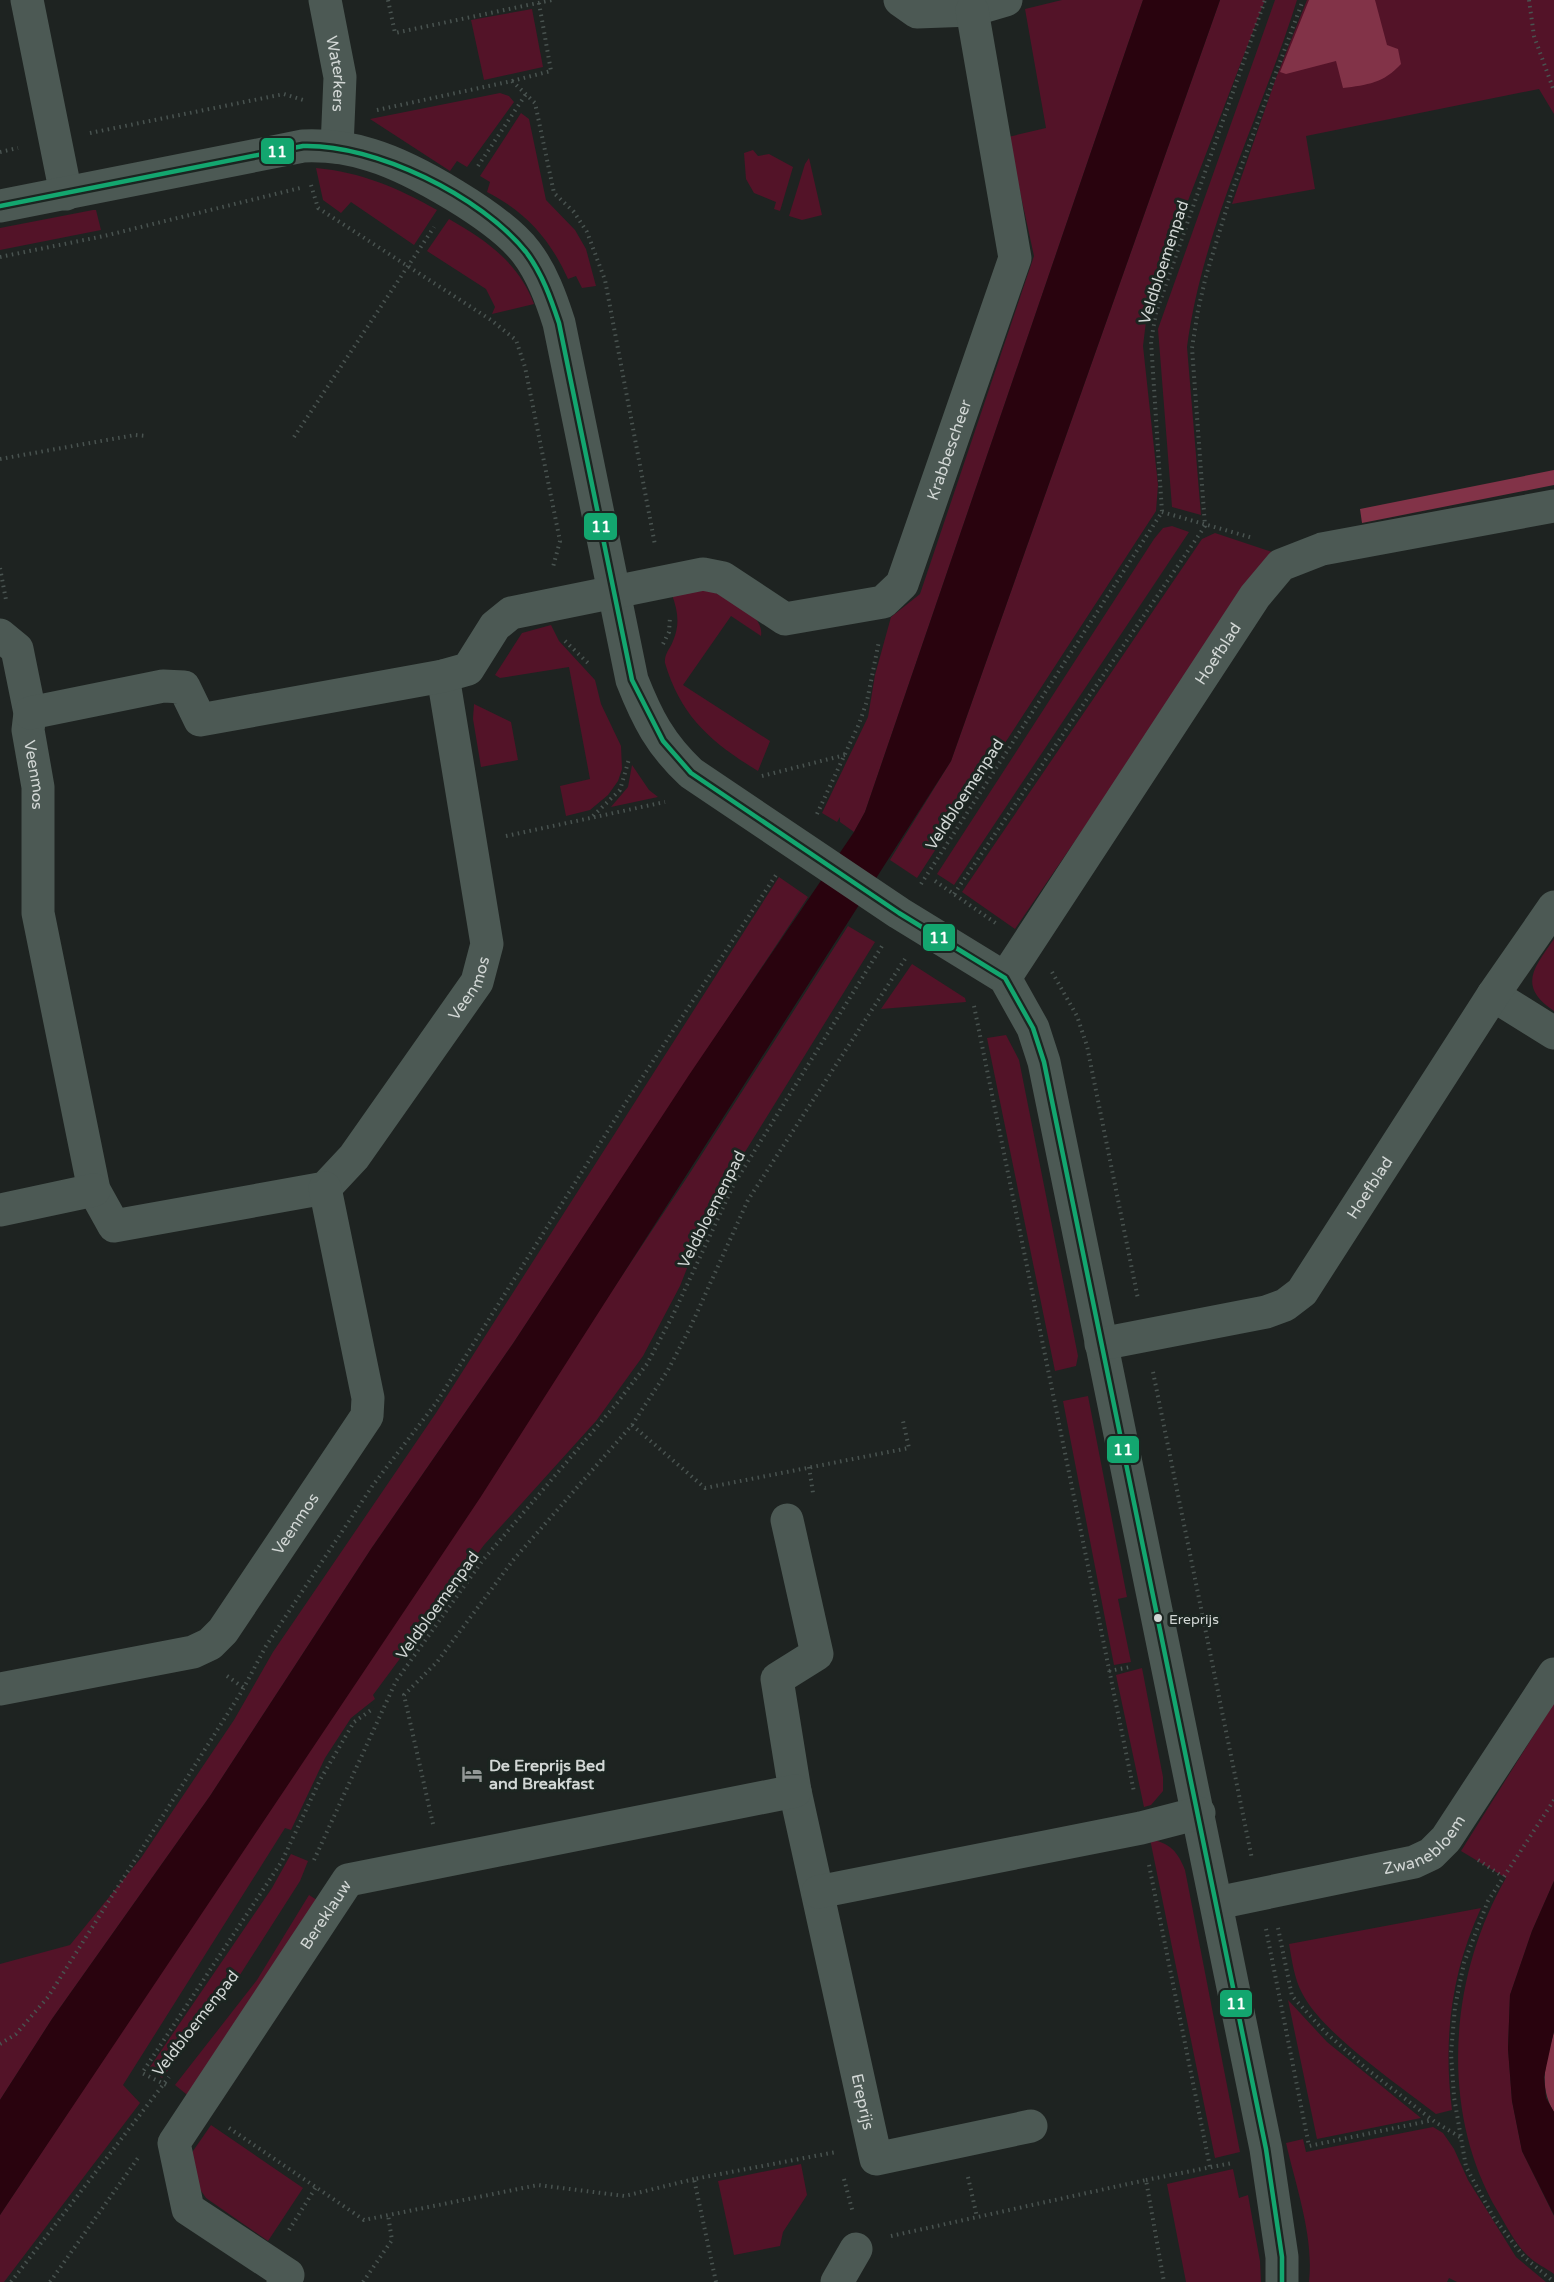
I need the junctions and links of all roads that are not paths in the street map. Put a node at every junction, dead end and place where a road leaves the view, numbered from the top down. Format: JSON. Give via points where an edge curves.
{"nodes":[{"id":1,"x":27,"y":0,"type":"edge"},
{"id":2,"x":326,"y":0,"type":"edge"},
{"id":3,"x":900,"y":0,"type":"edge"},
{"id":4,"x":1006,"y":0,"type":"edge"},
{"id":5,"x":972,"y":10,"type":"junction"},
{"id":6,"x":337,"y":147,"type":"junction"},
{"id":7,"x":66,"y":194,"type":"junction"},
{"id":8,"x":0,"y":206,"type":"edge"},
{"id":9,"x":1554,"y":506,"type":"edge"},
{"id":10,"x":613,"y":591,"type":"junction"},
{"id":11,"x":4,"y":622,"type":"edge"},
{"id":12,"x":443,"y":676,"type":"junction"},
{"id":13,"x":30,"y":713,"type":"junction"},
{"id":14,"x":1554,"y":907,"type":"edge"},
{"id":15,"x":1005,"y":978,"type":"junction"},
{"id":16,"x":1493,"y":995,"type":"junction"},
{"id":17,"x":1554,"y":1033,"type":"edge"},
{"id":18,"x":325,"y":1188,"type":"junction"},
{"id":19,"x":94,"y":1190,"type":"junction"},
{"id":20,"x":0,"y":1210,"type":"edge"},
{"id":21,"x":1101,"y":1344,"type":"junction"},
{"id":22,"x":787,"y":1520,"type":"dead end"},
{"id":23,"x":1554,"y":1674,"type":"edge"},
{"id":24,"x":0,"y":1689,"type":"edge"},
{"id":25,"x":795,"y":1791,"type":"junction"},
{"id":26,"x":1199,"y":1814,"type":"junction"},
{"id":27,"x":818,"y":1892,"type":"junction"},
{"id":28,"x":1217,"y":1903,"type":"junction"},
{"id":29,"x":1031,"y":2126,"type":"dead end"},
{"id":30,"x":856,"y":2249,"type":"road end"},
{"id":31,"x":284,"y":2275,"type":"edge"},
{"id":32,"x":837,"y":2282,"type":"edge"},
{"id":33,"x":1282,"y":2282,"type":"edge"}],
"edges":[{"from":1,"to":7,"type":"street"},
{"from":2,"to":6,"type":"street","name":"Waterkers","via":[[340,77]]},
{"from":3,"to":5,"type":"street","via":[[917,12]]},
{"from":4,"to":5,"type":"street"},
{"from":5,"to":10,"type":"street","name":"Krabbescheer","via":[[1015,258],[902,584],[883,602],[785,619],[723,578],[703,574]]},
{"from":6,"to":7,"type":"street","via":[[303,146]]},
{"from":6,"to":10,"type":"street","via":[[398,165],[456,197],[507,232],[539,272],[559,323]]},
{"from":7,"to":8,"type":"street"},
{"from":9,"to":15,"type":"street","name":"Hoefblad","via":[[1322,549],[1281,565],[1255,596]]},
{"from":10,"to":12,"type":"street","via":[[510,613],[495,626],[468,669]]},
{"from":10,"to":15,"type":"street","via":[[632,680],[647,719],[671,755],[691,773],[889,907]]},
{"from":11,"to":13,"type":"street","name":"Veenmos","via":[[17,649]]},
{"from":12,"to":13,"type":"street","via":[[201,720],[184,687],[163,686]]},
{"from":12,"to":18,"type":"street","name":"Veenmos","via":[[487,944],[477,982],[354,1157]]},
{"from":13,"to":19,"type":"street","name":"Veenmos","via":[[28,730],[38,787],[38,913]]},
{"from":14,"to":16,"type":"street","name":"Hoefblad"},
{"from":15,"to":21,"type":"street","via":[[1033,1028],[1044,1062]]},
{"from":16,"to":17,"type":"street"},
{"from":16,"to":21,"type":"street","name":"Hoefblad","via":[[1302,1292],[1285,1305],[1266,1312]]},
{"from":18,"to":19,"type":"street","name":"Veenmos","via":[[114,1226]]},
{"from":18,"to":24,"type":"street","name":"Veenmos","via":[[368,1398],[367,1416],[223,1631],[210,1644],[193,1652]]},
{"from":19,"to":20,"type":"street"},
{"from":21,"to":26,"type":"street"},
{"from":22,"to":25,"type":"street","name":"Ereprijs","via":[[817,1654],[777,1679]]},
{"from":23,"to":28,"type":"street","name":"Zwanebloem","via":[[1446,1839],[1431,1854],[1267,1906]]},
{"from":25,"to":27,"type":"street","name":"Ereprijs"},
{"from":25,"to":31,"type":"street","name":"Bereklauw","via":[[348,1880],[174,2143],[188,2209]]},
{"from":26,"to":27,"type":"street"},
{"from":26,"to":28,"type":"street"},
{"from":27,"to":29,"type":"street","name":"Ereprijs","via":[[876,2159]]},
{"from":28,"to":33,"type":"street","via":[[1266,2149]]},
{"from":30,"to":32,"type":"street"}]}
